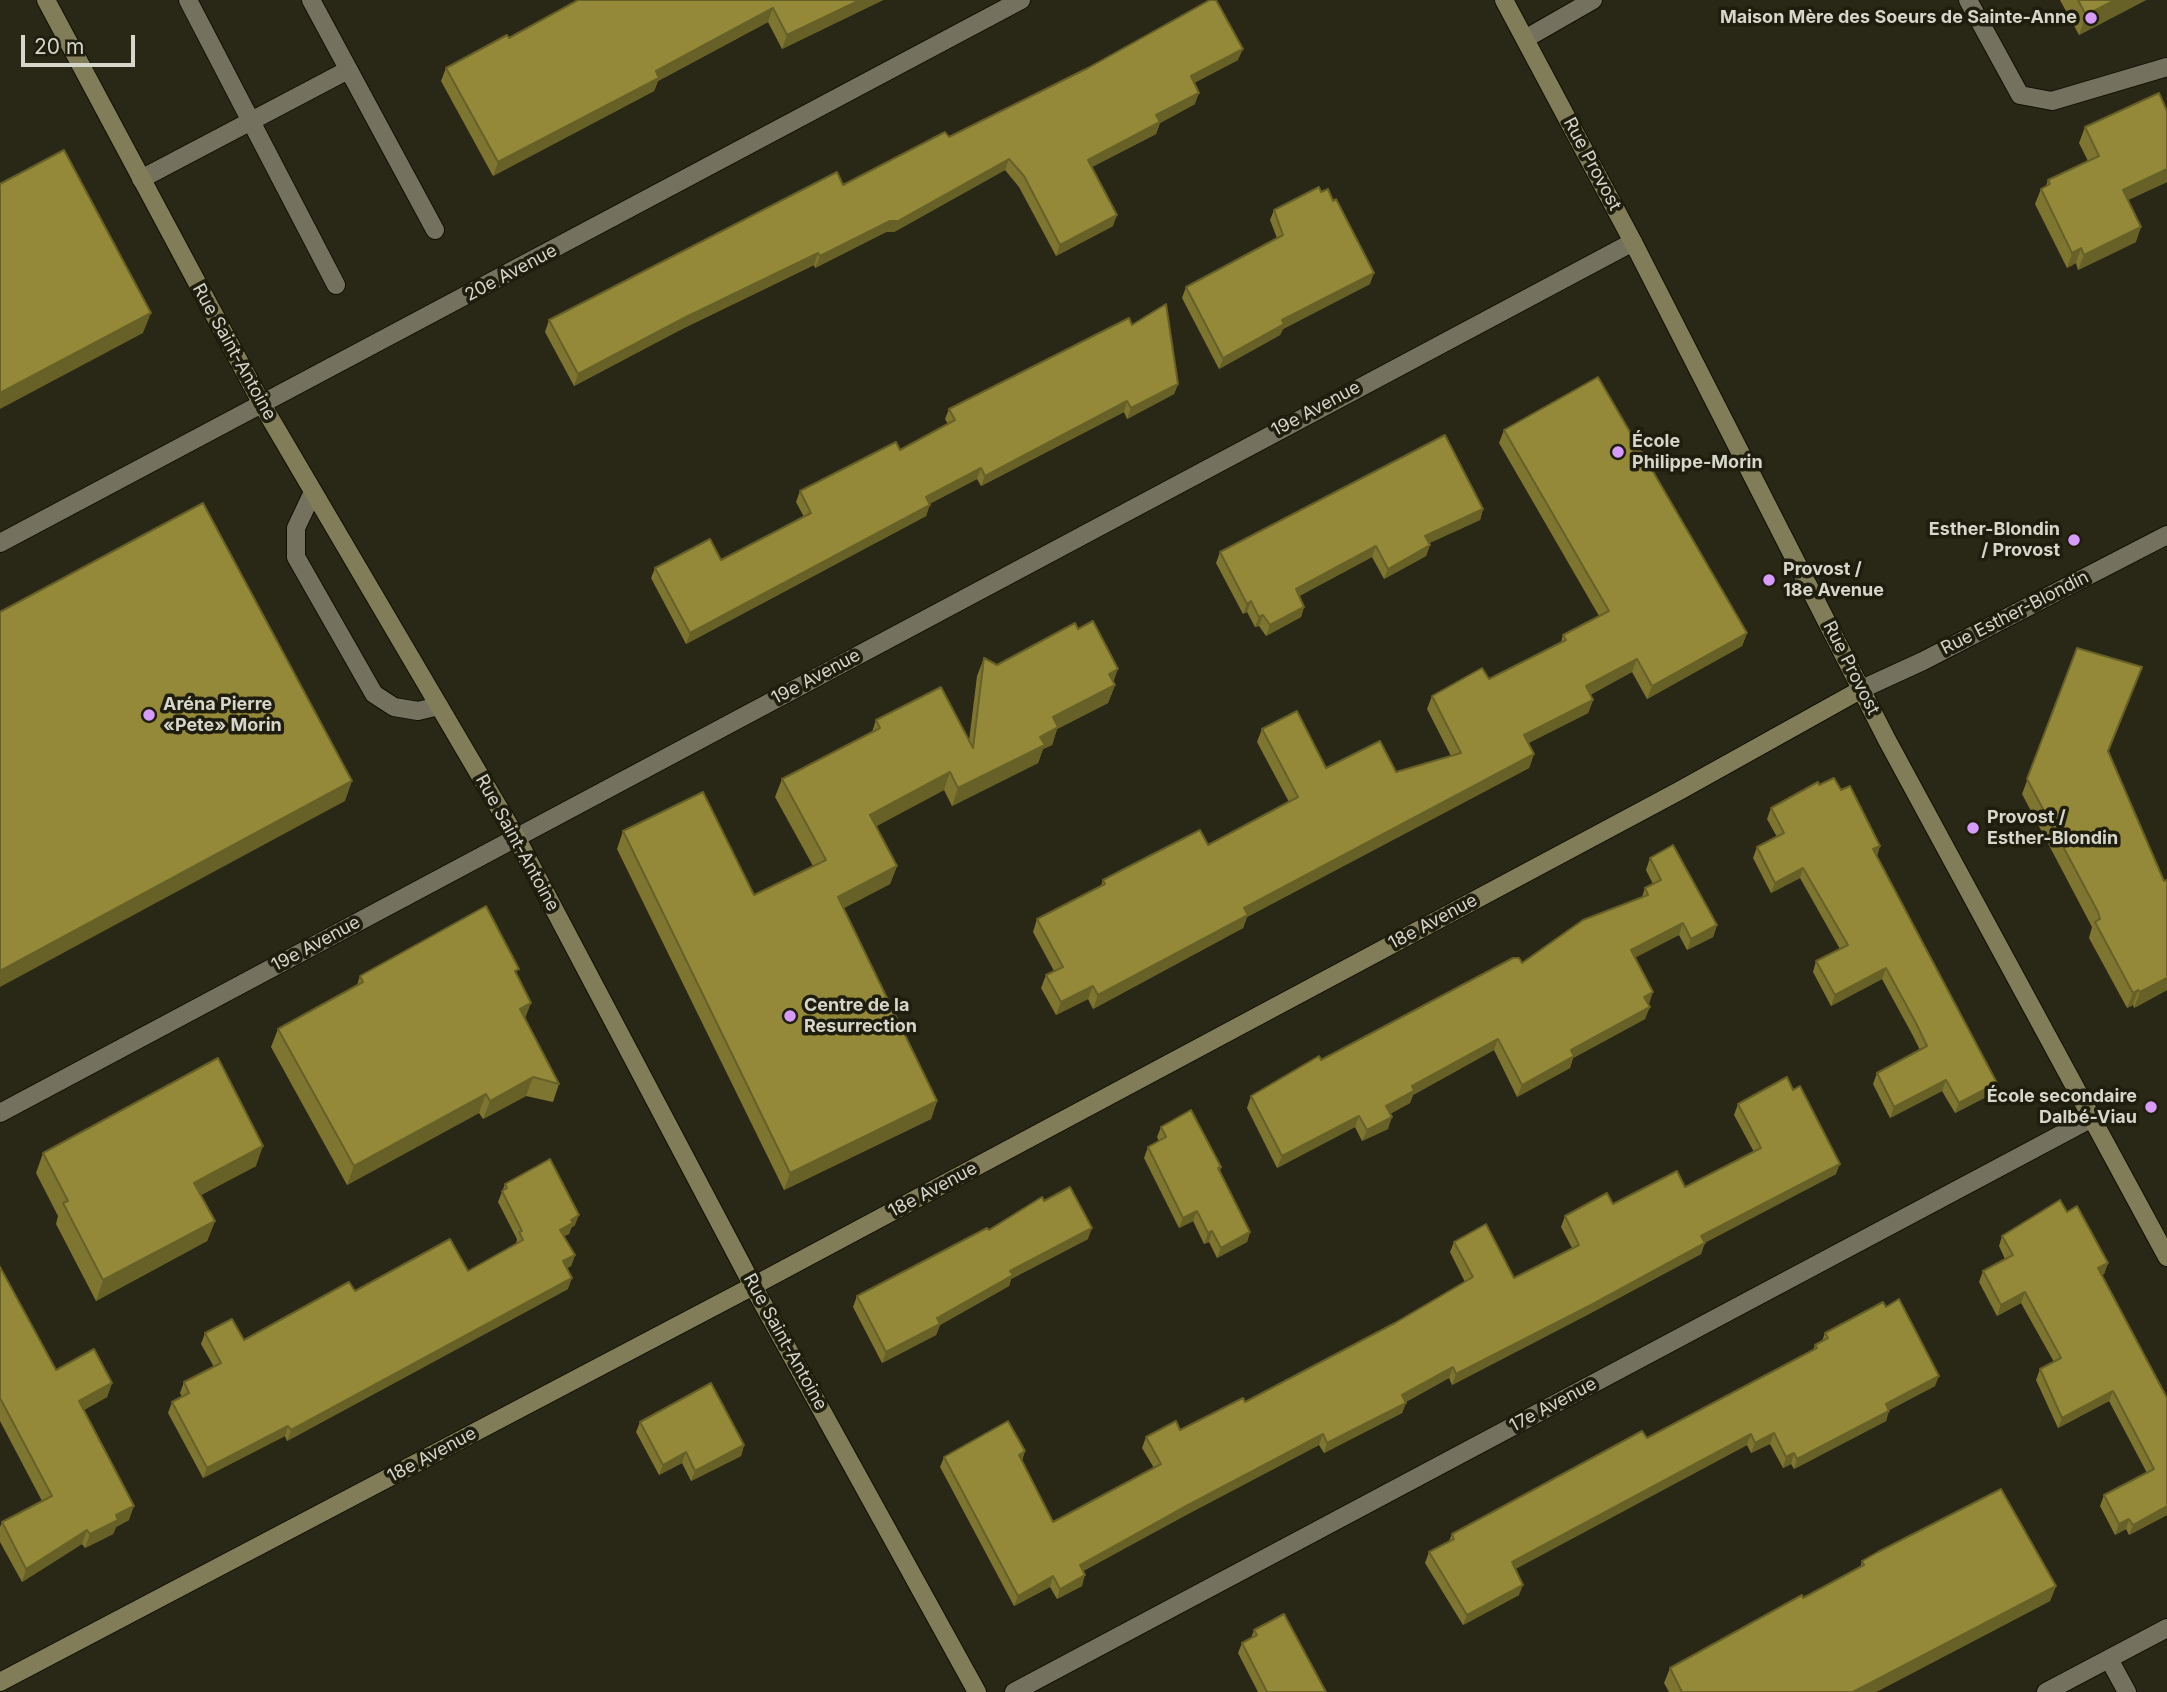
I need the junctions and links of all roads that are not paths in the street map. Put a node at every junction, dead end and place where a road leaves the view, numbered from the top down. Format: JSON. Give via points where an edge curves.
{"nodes":[{"id":1,"x":46,"y":0,"type":"edge"},
{"id":2,"x":188,"y":0,"type":"edge"},
{"id":3,"x":311,"y":0,"type":"edge"},
{"id":4,"x":1021,"y":0,"type":"edge"},
{"id":5,"x":1504,"y":0,"type":"edge"},
{"id":6,"x":1593,"y":0,"type":"edge"},
{"id":7,"x":1968,"y":0,"type":"edge"},
{"id":8,"x":1525,"y":39,"type":"junction"},
{"id":9,"x":2167,"y":67,"type":"edge"},
{"id":10,"x":348,"y":70,"type":"junction"},
{"id":11,"x":251,"y":120,"type":"junction"},
{"id":12,"x":141,"y":179,"type":"junction"},
{"id":13,"x":435,"y":230,"type":"dead end"},
{"id":14,"x":1633,"y":242,"type":"junction"},
{"id":15,"x":336,"y":285,"type":"dead end"},
{"id":16,"x":263,"y":406,"type":"junction"},
{"id":17,"x":313,"y":492,"type":"junction"},
{"id":18,"x":2167,"y":535,"type":"edge"},
{"id":19,"x":0,"y":543,"type":"edge"},
{"id":20,"x":1862,"y":689,"type":"junction"},
{"id":21,"x":439,"y":706,"type":"junction"},
{"id":22,"x":516,"y":837,"type":"junction"},
{"id":23,"x":0,"y":1113,"type":"edge"},
{"id":24,"x":2092,"y":1118,"type":"junction"},
{"id":25,"x":2167,"y":1257,"type":"edge"},
{"id":26,"x":753,"y":1286,"type":"junction"},
{"id":27,"x":2167,"y":1628,"type":"edge"},
{"id":28,"x":2109,"y":1658,"type":"junction"},
{"id":29,"x":0,"y":1682,"type":"edge"},
{"id":30,"x":977,"y":1692,"type":"edge"},
{"id":31,"x":1014,"y":1692,"type":"edge"},
{"id":32,"x":2046,"y":1692,"type":"edge"},
{"id":33,"x":2127,"y":1692,"type":"edge"}],
"edges":[{"from":1,"to":12,"type":"street","name":"Rue Saint-Antoine"},
{"from":2,"to":11,"type":"street"},
{"from":3,"to":10,"type":"street"},
{"from":4,"to":16,"type":"street","name":"20e Avenue"},
{"from":5,"to":8,"type":"street","name":"Rue Provost"},
{"from":6,"to":8,"type":"street"},
{"from":7,"to":9,"type":"street","via":[[2020,95],[2052,100]]},
{"from":8,"to":14,"type":"street","name":"Rue Provost"},
{"from":10,"to":11,"type":"street"},
{"from":10,"to":13,"type":"street"},
{"from":11,"to":12,"type":"street"},
{"from":11,"to":15,"type":"street"},
{"from":12,"to":16,"type":"street","name":"Rue Saint-Antoine"},
{"from":14,"to":20,"type":"street","name":"Rue Provost"},
{"from":14,"to":22,"type":"street","name":"19e Avenue"},
{"from":16,"to":17,"type":"street","name":"Rue Saint-Antoine"},
{"from":16,"to":19,"type":"street","name":"20e Avenue"},
{"from":17,"to":21,"type":"street","name":"Rue Saint-Antoine"},
{"from":17,"to":21,"type":"street","via":[[296,528],[296,557],[374,694],[394,707],[418,711]]},
{"from":18,"to":20,"type":"street","name":"Rue Esther-Blondin"},
{"from":20,"to":24,"type":"street","name":"Rue Provost"},
{"from":20,"to":26,"type":"street","name":"18e Avenue"},
{"from":21,"to":22,"type":"street","name":"Rue Saint-Antoine"},
{"from":22,"to":23,"type":"street","name":"19e Avenue"},
{"from":22,"to":26,"type":"street","name":"Rue Saint-Antoine"},
{"from":24,"to":25,"type":"street","name":"Rue Provost"},
{"from":24,"to":31,"type":"street","name":"17e Avenue"},
{"from":26,"to":29,"type":"street","name":"18e Avenue"},
{"from":26,"to":30,"type":"street","name":"Rue Saint-Antoine"},
{"from":27,"to":28,"type":"street"},
{"from":28,"to":32,"type":"street"},
{"from":28,"to":33,"type":"street"}]}
